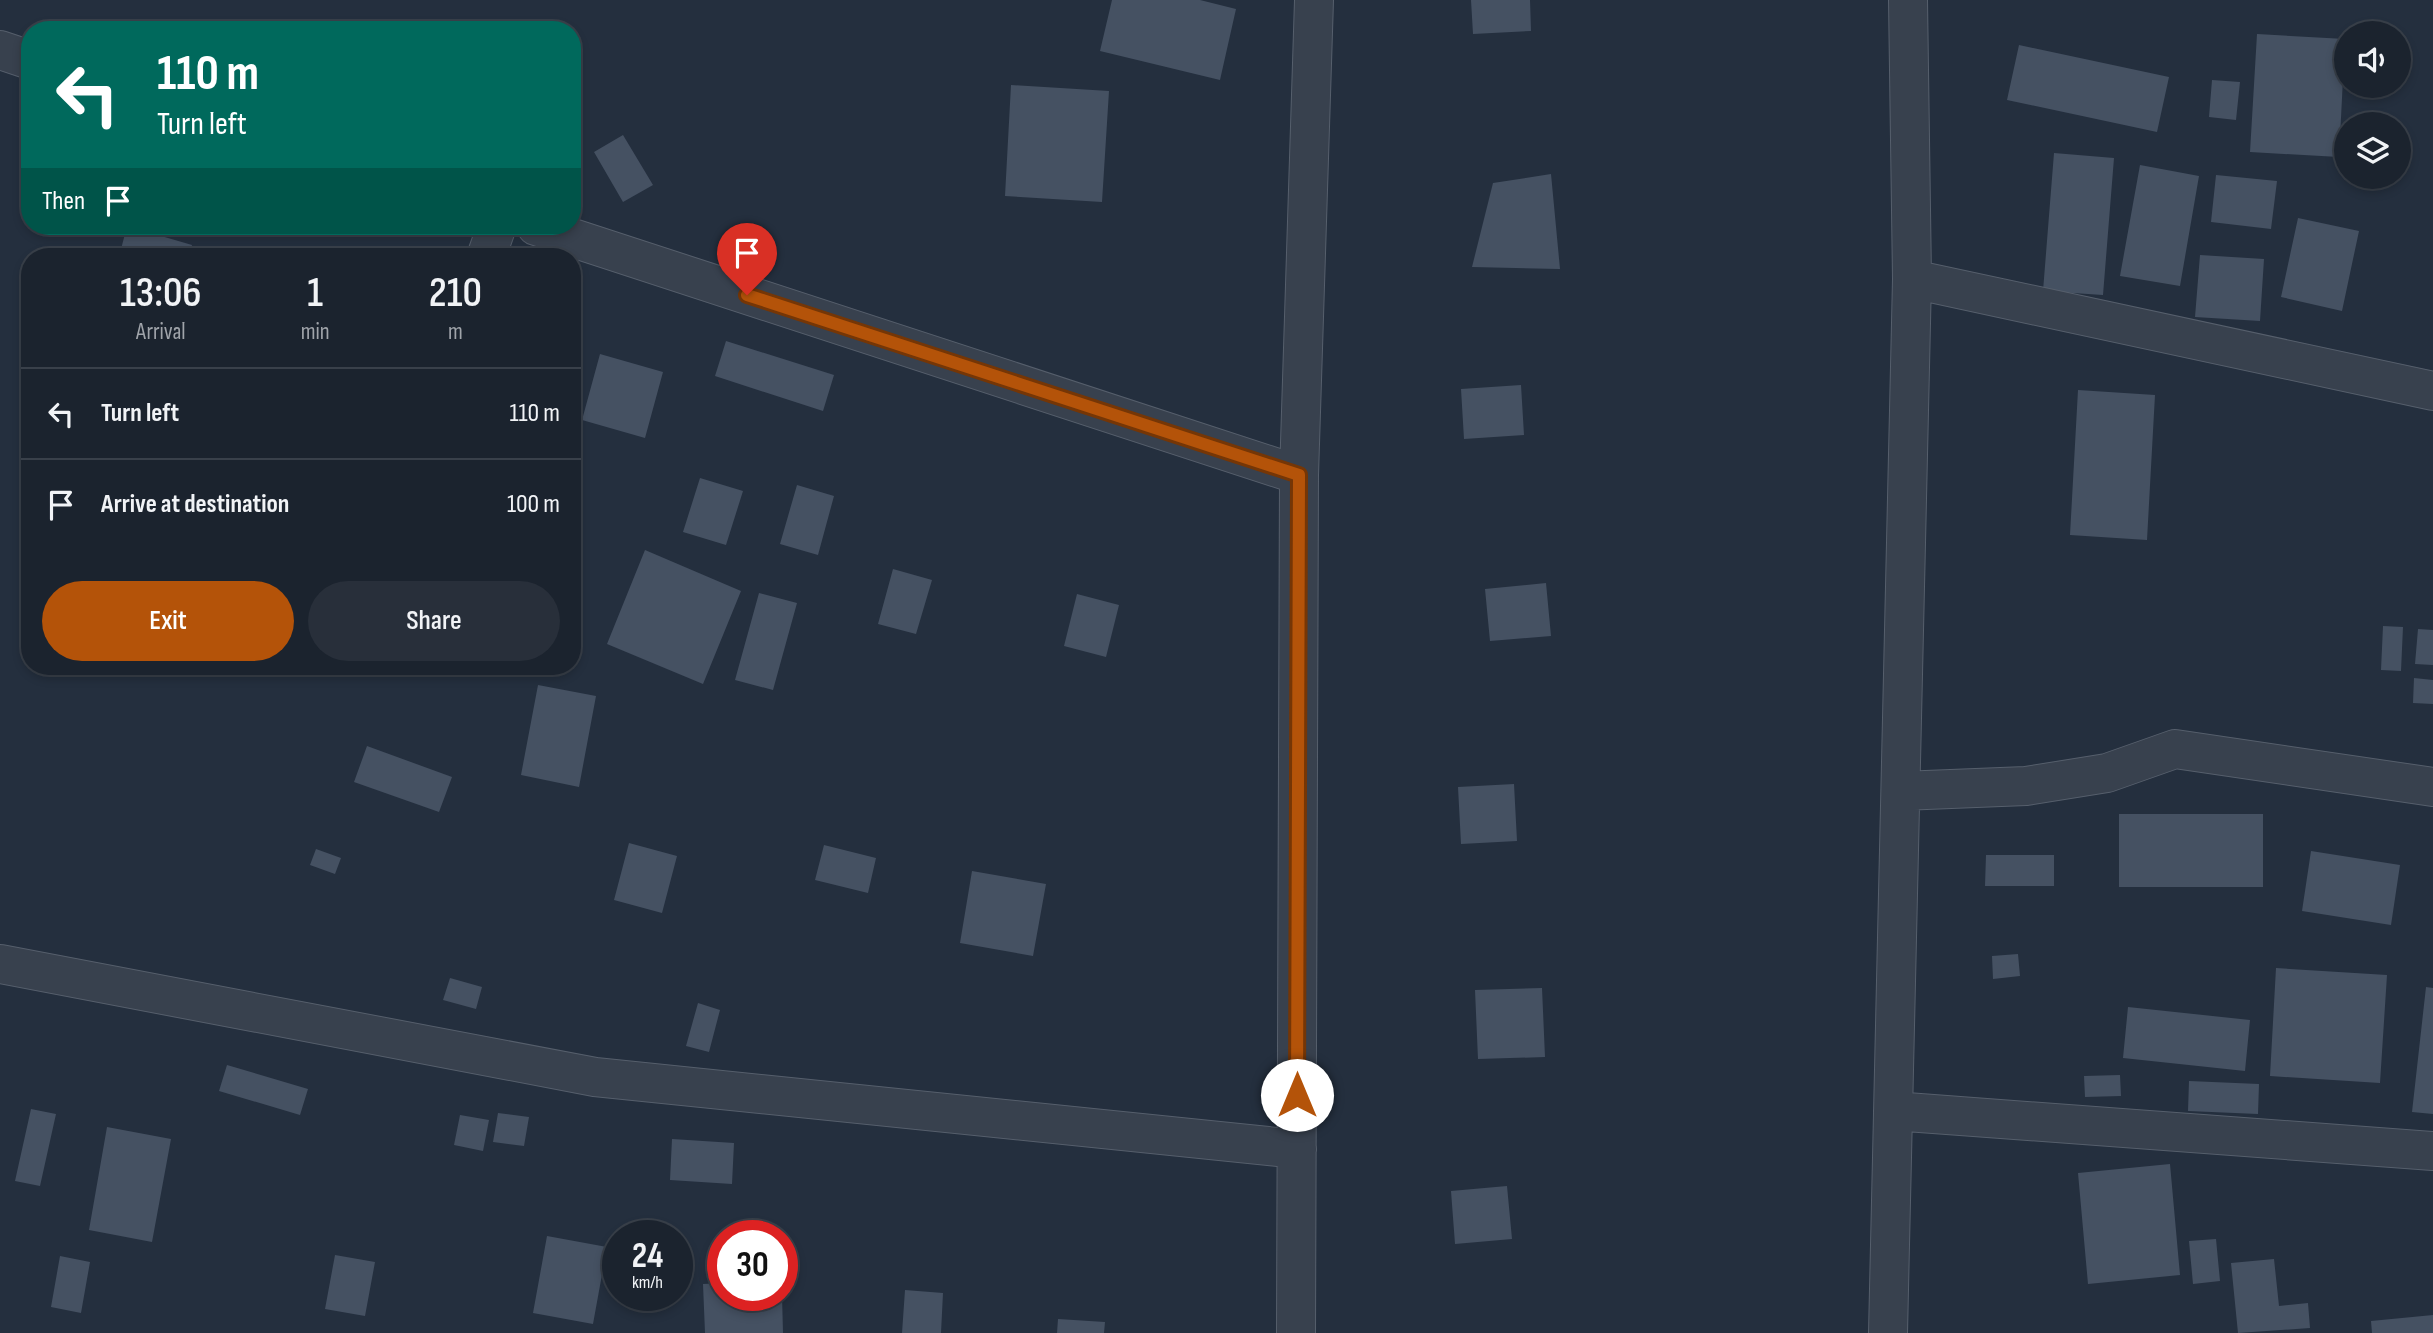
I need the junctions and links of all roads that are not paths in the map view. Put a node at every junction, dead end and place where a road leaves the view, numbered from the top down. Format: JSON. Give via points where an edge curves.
{"nodes":[{"id":1,"x":1314,"y":0,"type":"edge"},
{"id":2,"x":1908,"y":0,"type":"edge"},
{"id":3,"x":0,"y":50,"type":"edge"},
{"id":4,"x":21,"y":57,"type":"edge"},
{"id":5,"x":564,"y":235,"type":"edge"},
{"id":6,"x":1912,"y":279,"type":"junction"},
{"id":7,"x":2433,"y":391,"type":"edge"},
{"id":8,"x":1299,"y":475,"type":"junction"},
{"id":9,"x":2433,"y":787,"type":"edge"},
{"id":10,"x":1901,"y":792,"type":"junction"},
{"id":11,"x":0,"y":964,"type":"edge"},
{"id":12,"x":1893,"y":1111,"type":"junction"},
{"id":13,"x":1297,"y":1149,"type":"junction"},
{"id":14,"x":2433,"y":1151,"type":"edge"},
{"id":15,"x":1296,"y":1333,"type":"edge"},
{"id":16,"x":1888,"y":1333,"type":"edge"}],
"edges":[{"from":1,"to":8,"type":"street"},
{"from":2,"to":6,"type":"street"},
{"from":3,"to":4,"type":"street"},
{"from":5,"to":8,"type":"street"},
{"from":6,"to":7,"type":"street"},
{"from":6,"to":10,"type":"street"},
{"from":8,"to":13,"type":"street"},
{"from":9,"to":10,"type":"street","via":[[2175,749],[2107,773],[2026,786]]},
{"from":10,"to":12,"type":"street"},
{"from":11,"to":13,"type":"street","via":[[595,1077]]},
{"from":12,"to":14,"type":"street"},
{"from":12,"to":16,"type":"street"},
{"from":13,"to":15,"type":"street"}]}
